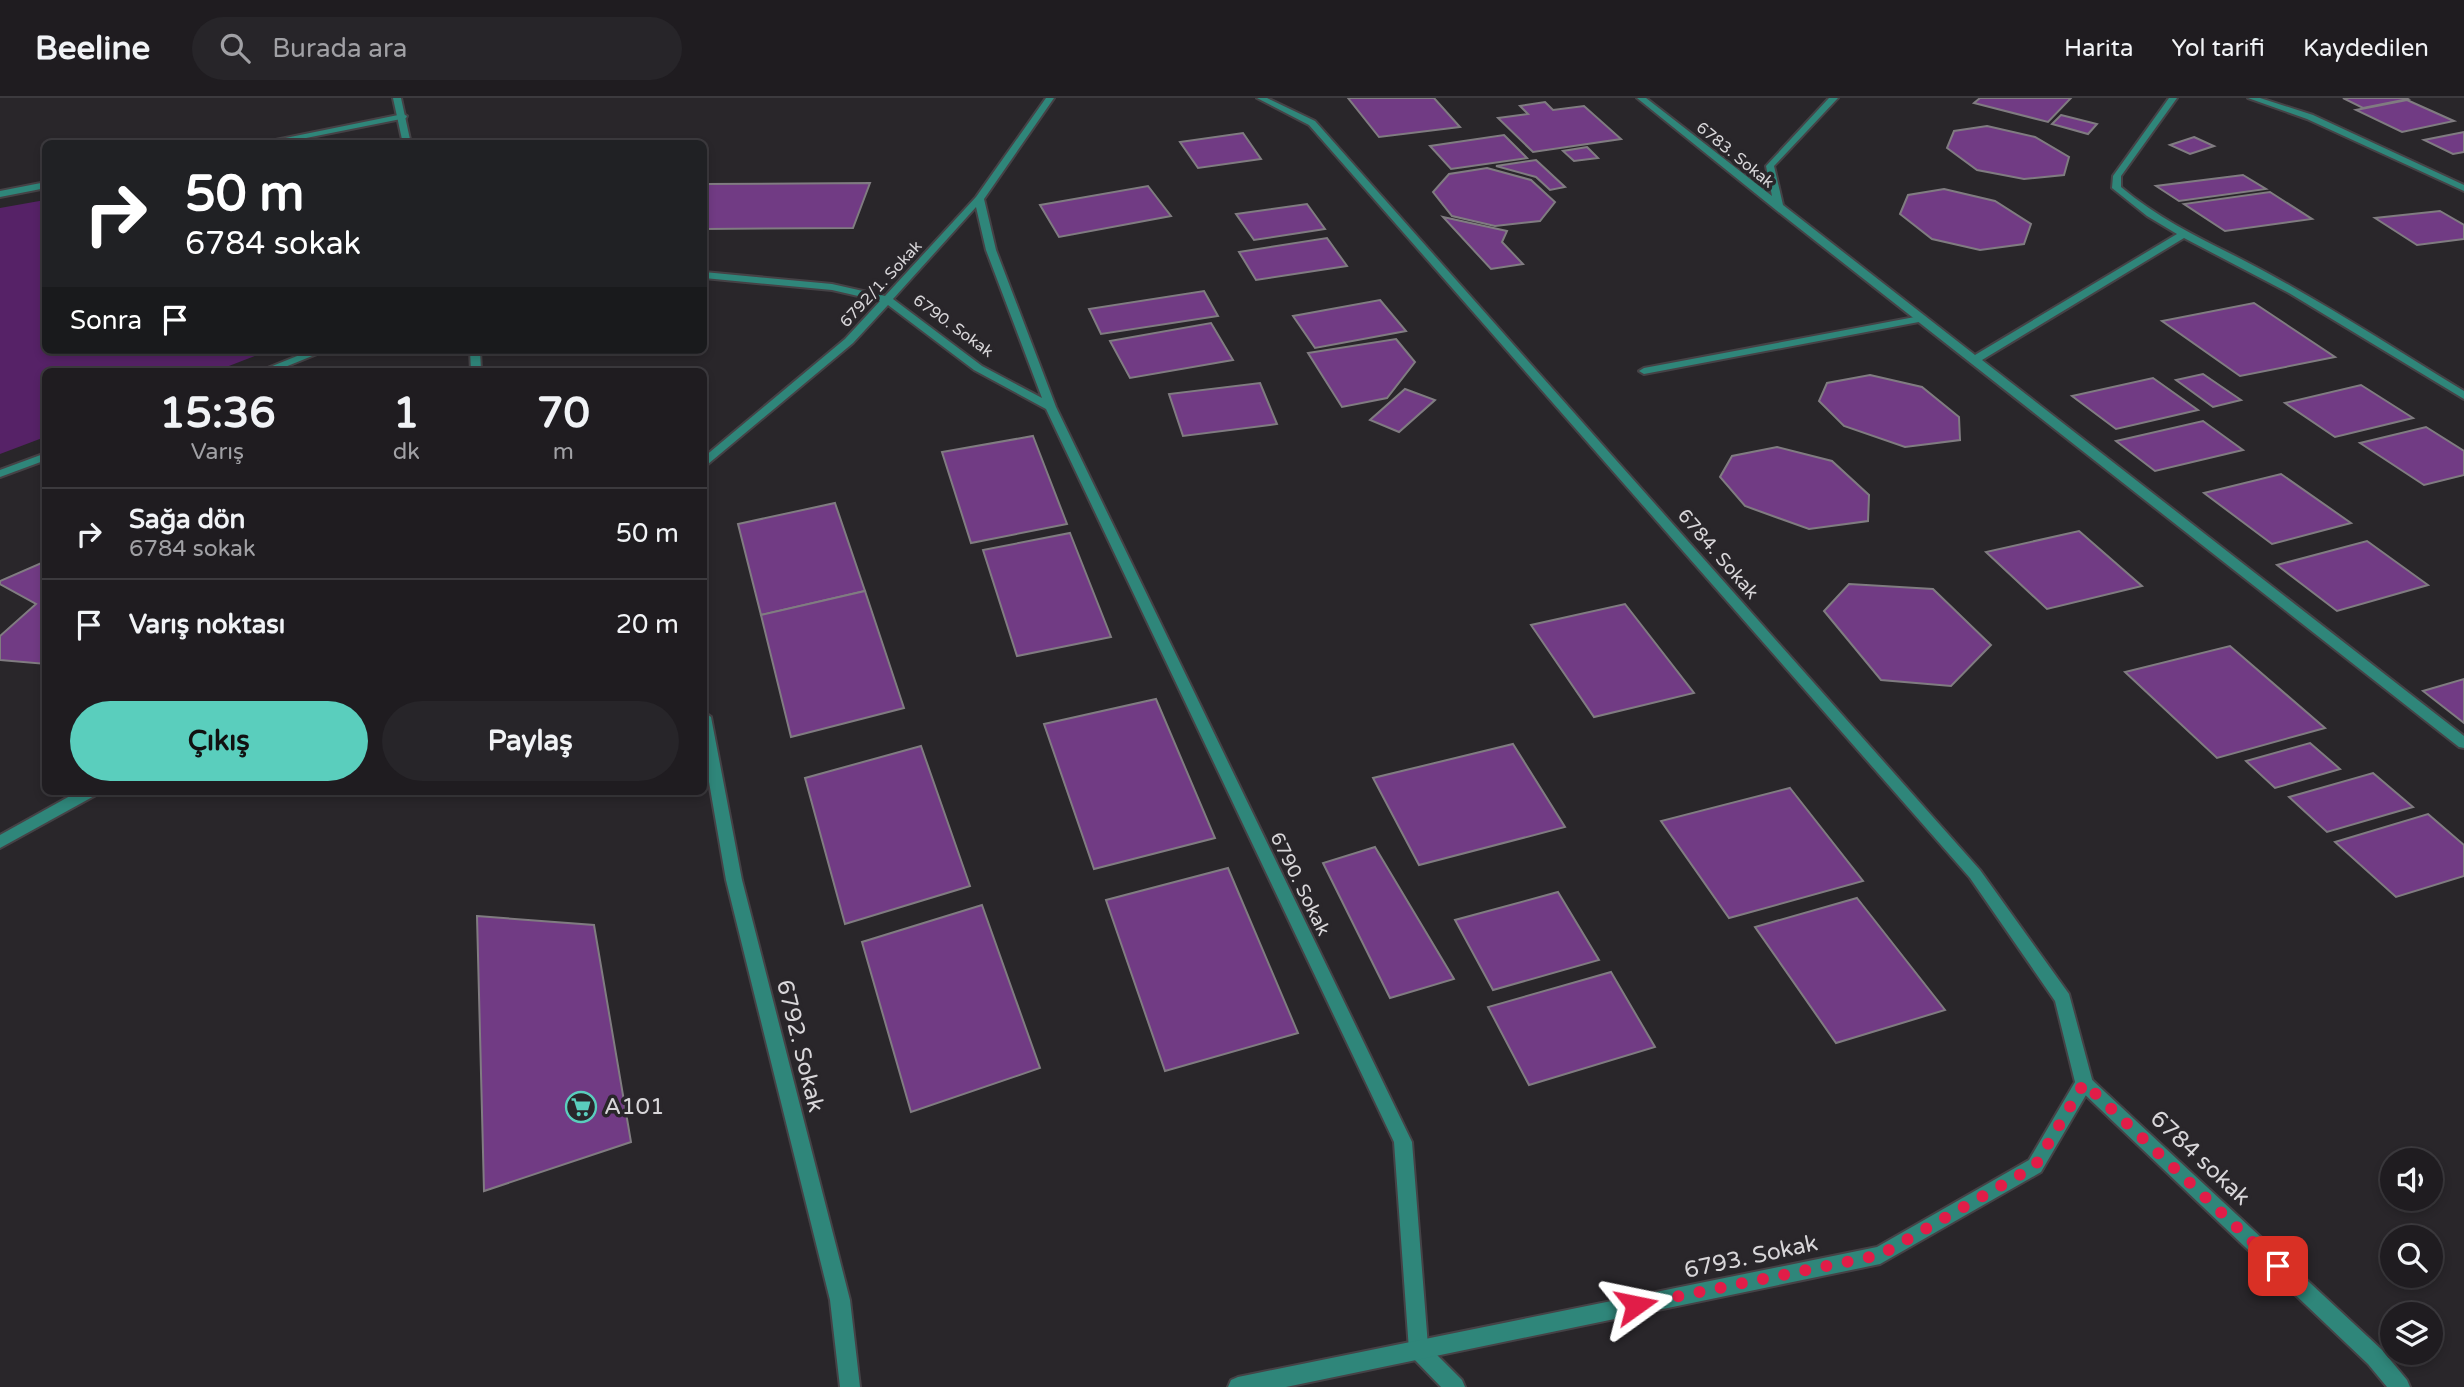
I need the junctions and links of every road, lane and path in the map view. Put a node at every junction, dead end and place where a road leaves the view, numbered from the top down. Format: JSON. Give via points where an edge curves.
{"nodes":[{"id":1,"x":397,"y":98,"type":"edge"},
{"id":2,"x":1050,"y":98,"type":"edge"},
{"id":3,"x":1261,"y":98,"type":"edge"},
{"id":4,"x":1641,"y":98,"type":"edge"},
{"id":5,"x":1834,"y":98,"type":"edge"},
{"id":6,"x":2173,"y":98,"type":"edge"},
{"id":7,"x":2252,"y":98,"type":"edge"},
{"id":8,"x":402,"y":116,"type":"junction"},
{"id":9,"x":280,"y":140,"type":"edge"},
{"id":10,"x":406,"y":140,"type":"edge"},
{"id":11,"x":42,"y":186,"type":"edge"},
{"id":12,"x":2464,"y":188,"type":"edge"},
{"id":13,"x":0,"y":194,"type":"edge"},
{"id":14,"x":979,"y":199,"type":"junction"},
{"id":15,"x":1779,"y":208,"type":"junction"},
{"id":16,"x":2186,"y":233,"type":"junction"},
{"id":17,"x":707,"y":275,"type":"edge"},
{"id":18,"x":888,"y":300,"type":"junction"},
{"id":19,"x":1920,"y":318,"type":"junction"},
{"id":20,"x":311,"y":354,"type":"edge"},
{"id":21,"x":1974,"y":360,"type":"junction"},
{"id":22,"x":273,"y":368,"type":"edge"},
{"id":23,"x":1644,"y":371,"type":"dead end"},
{"id":24,"x":2464,"y":396,"type":"edge"},
{"id":25,"x":1051,"y":407,"type":"junction"},
{"id":26,"x":42,"y":458,"type":"edge"},
{"id":27,"x":707,"y":460,"type":"edge"},
{"id":28,"x":0,"y":474,"type":"edge"},
{"id":29,"x":707,"y":733,"type":"edge"},
{"id":30,"x":2464,"y":743,"type":"edge"},
{"id":31,"x":84,"y":795,"type":"edge"},
{"id":32,"x":0,"y":842,"type":"edge"},
{"id":33,"x":2084,"y":1083,"type":"junction"},
{"id":34,"x":1419,"y":1350,"type":"junction"},
{"id":35,"x":850,"y":1387,"type":"edge"},
{"id":36,"x":1238,"y":1387,"type":"edge"},
{"id":37,"x":1455,"y":1387,"type":"edge"},
{"id":38,"x":2400,"y":1387,"type":"edge"}],
"edges":[{"from":1,"to":8,"type":"street"},
{"from":2,"to":14,"type":"street","name":"6792/1. Sokak"},
{"from":3,"to":33,"type":"street","name":"6784. Sokak","via":[[1312,123],[1975,874],[2063,999]]},
{"from":4,"to":15,"type":"street","name":"6783. Sokak"},
{"from":5,"to":15,"type":"street","via":[[1770,166]]},
{"from":6,"to":16,"type":"street","via":[[2117,176],[2116,188]]},
{"from":7,"to":12,"type":"street","via":[[2310,117]]},
{"from":8,"to":9,"type":"street"},
{"from":8,"to":10,"type":"street"},
{"from":11,"to":13,"type":"street"},
{"from":14,"to":18,"type":"street","name":"6792/1. Sokak"},
{"from":14,"to":25,"type":"street","name":"6790. Sokak","via":[[991,250]]},
{"from":15,"to":19,"type":"street","name":"6783. Sokak"},
{"from":16,"to":21,"type":"street"},
{"from":16,"to":24,"type":"street","via":[[2270,278]]},
{"from":17,"to":18,"type":"street","name":"6790. Sokak","via":[[832,287]]},
{"from":18,"to":25,"type":"street","name":"6790. Sokak","via":[[978,368]]},
{"from":18,"to":27,"type":"street","name":"6792/1. Sokak","via":[[849,341]]},
{"from":19,"to":21,"type":"street","name":"6783. Sokak"},
{"from":19,"to":23,"type":"street"},
{"from":20,"to":22,"type":"street"},
{"from":21,"to":30,"type":"street","name":"6783. Sokak"},
{"from":25,"to":34,"type":"street","name":"6790. Sokak","via":[[1403,1142]]},
{"from":26,"to":28,"type":"street"},
{"from":29,"to":35,"type":"street","name":"6792. Sokak","via":[[734,880],[840,1300]]},
{"from":31,"to":32,"type":"street"},
{"from":33,"to":34,"type":"street","name":"6793. Sokak","via":[[2035,1166],[1880,1255]]},
{"from":33,"to":38,"type":"street","name":"6784 sokak","via":[[2375,1357]]},
{"from":34,"to":36,"type":"street","name":"6793. Sokak"},
{"from":34,"to":37,"type":"street"}]}
